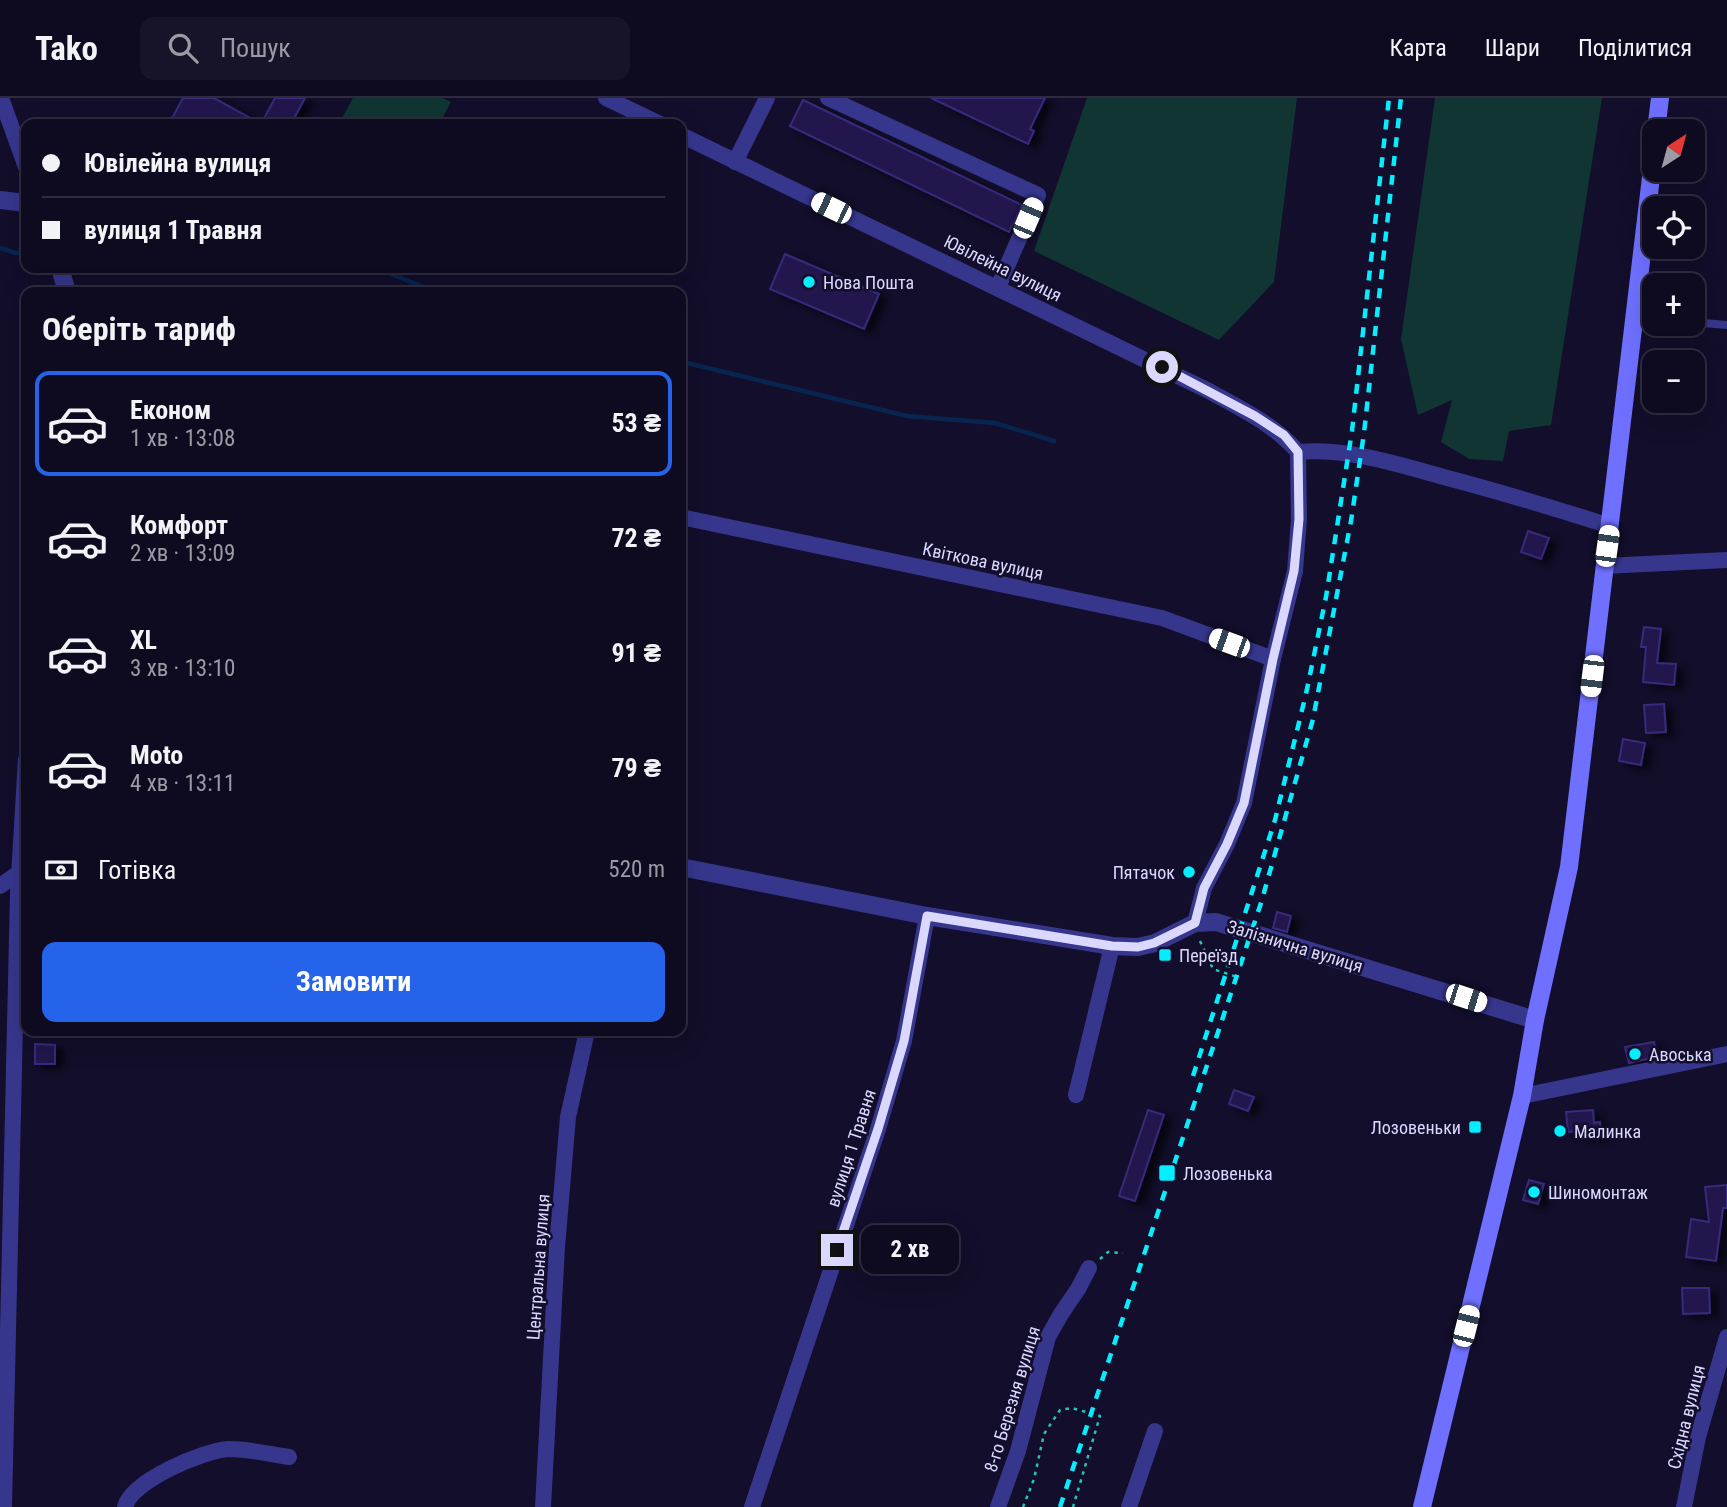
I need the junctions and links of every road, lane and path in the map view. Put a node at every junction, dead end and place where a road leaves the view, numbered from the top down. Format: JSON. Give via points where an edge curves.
{"nodes":[{"id":1,"x":1,"y":98,"type":"edge"},
{"id":2,"x":606,"y":98,"type":"edge"},
{"id":3,"x":767,"y":98,"type":"edge"},
{"id":4,"x":828,"y":98,"type":"edge"},
{"id":5,"x":1660,"y":98,"type":"edge"},
{"id":6,"x":650,"y":119,"type":"edge"},
{"id":7,"x":1657,"y":119,"type":"edge"},
{"id":8,"x":686,"y":137,"type":"edge"},
{"id":9,"x":21,"y":153,"type":"edge"},
{"id":10,"x":736,"y":162,"type":"junction"},
{"id":11,"x":1650,"y":182,"type":"edge"},
{"id":12,"x":0,"y":200,"type":"edge"},
{"id":13,"x":21,"y":202,"type":"edge"},
{"id":14,"x":998,"y":287,"type":"junction"},
{"id":15,"x":1634,"y":308,"type":"junction"},
{"id":16,"x":1642,"y":310,"type":"edge"},
{"id":17,"x":1705,"y":323,"type":"edge"},
{"id":18,"x":1727,"y":326,"type":"edge"},
{"id":19,"x":1298,"y":452,"type":"junction"},
{"id":20,"x":686,"y":518,"type":"edge"},
{"id":21,"x":1610,"y":526,"type":"junction"},
{"id":22,"x":1727,"y":560,"type":"edge"},
{"id":23,"x":1604,"y":566,"type":"junction"},
{"id":24,"x":1273,"y":659,"type":"junction"},
{"id":25,"x":21,"y":853,"type":"edge"},
{"id":26,"x":686,"y":868,"type":"edge"},
{"id":27,"x":20,"y":872,"type":"junction"},
{"id":28,"x":0,"y":886,"type":"edge"},
{"id":29,"x":927,"y":916,"type":"junction"},
{"id":30,"x":1195,"y":923,"type":"junction"},
{"id":31,"x":1112,"y":946,"type":"junction"},
{"id":32,"x":1240,"y":978,"type":"dead end"},
{"id":33,"x":1535,"y":1020,"type":"junction"},
{"id":34,"x":586,"y":1036,"type":"edge"},
{"id":35,"x":1727,"y":1054,"type":"edge"},
{"id":36,"x":1076,"y":1094,"type":"dead end"},
{"id":37,"x":1522,"y":1096,"type":"junction"},
{"id":38,"x":1123,"y":1253,"type":"dead end"},
{"id":39,"x":1089,"y":1268,"type":"joint"},
{"id":40,"x":1727,"y":1337,"type":"edge"},
{"id":41,"x":1155,"y":1431,"type":"dead end"},
{"id":42,"x":289,"y":1457,"type":"dead end"},
{"id":43,"x":4,"y":1507,"type":"edge"},
{"id":44,"x":125,"y":1507,"type":"edge"},
{"id":45,"x":543,"y":1507,"type":"edge"},
{"id":46,"x":752,"y":1507,"type":"edge"},
{"id":47,"x":998,"y":1507,"type":"edge"},
{"id":48,"x":1023,"y":1507,"type":"edge"},
{"id":49,"x":1073,"y":1507,"type":"edge"},
{"id":50,"x":1129,"y":1507,"type":"edge"},
{"id":51,"x":1422,"y":1507,"type":"edge"},
{"id":52,"x":1684,"y":1507,"type":"edge"}],
"edges":[{"from":1,"to":9,"type":"street"},
{"from":2,"to":6,"type":"street"},
{"from":3,"to":10,"type":"street"},
{"from":4,"to":14,"type":"street","via":[[1038,195]]},
{"from":5,"to":7,"type":"main road"},
{"from":8,"to":10,"type":"street","name":"Ювілейна вулиця"},
{"from":10,"to":14,"type":"street","name":"Ювілейна вулиця"},
{"from":11,"to":15,"type":"main road"},
{"from":12,"to":13,"type":"street"},
{"from":14,"to":19,"type":"street","name":"Ювілейна вулиця","via":[[1255,416],[1284,435]]},
{"from":15,"to":16,"type":"lane"},
{"from":15,"to":21,"type":"main road"},
{"from":17,"to":18,"type":"lane"},
{"from":19,"to":21,"type":"street","via":[[1321,450],[1385,461]]},
{"from":19,"to":24,"type":"street","via":[[1294,571]]},
{"from":20,"to":24,"type":"street","name":"Квіткова вулиця","via":[[1162,618]]},
{"from":21,"to":23,"type":"main road"},
{"from":22,"to":23,"type":"street"},
{"from":23,"to":33,"type":"main road","via":[[1569,867]]},
{"from":24,"to":30,"type":"street","via":[[1244,803],[1204,888]]},
{"from":25,"to":27,"type":"street"},
{"from":26,"to":29,"type":"street"},
{"from":27,"to":28,"type":"street"},
{"from":27,"to":43,"type":"street"},
{"from":29,"to":31,"type":"street"},
{"from":29,"to":46,"type":"street","name":"вулиця 1 Травня","via":[[904,1041],[878,1129]]},
{"from":30,"to":31,"type":"street","via":[[1154,943]]},
{"from":30,"to":32,"type":"path","via":[[1213,969]]},
{"from":30,"to":33,"type":"street","name":"Залізнична вулиця","via":[[1216,922]]},
{"from":31,"to":36,"type":"street"},
{"from":33,"to":37,"type":"main road"},
{"from":34,"to":45,"type":"street","name":"Центральна вулиця","via":[[568,1118]]},
{"from":35,"to":37,"type":"street"},
{"from":37,"to":51,"type":"main road"},
{"from":38,"to":39,"type":"path","via":[[1108,1252]]},
{"from":39,"to":47,"type":"street","name":"8-го Березня вулиця","via":[[1048,1337]]},
{"from":40,"to":52,"type":"street","name":"Східна вулиця","via":[[1698,1437]]},
{"from":41,"to":50,"type":"street"},
{"from":42,"to":44,"type":"street","via":[[230,1449],[209,1452],[144,1482]]},
{"from":48,"to":49,"type":"path","via":[[1044,1434],[1060,1410],[1072,1408],[1100,1416]]}]}
